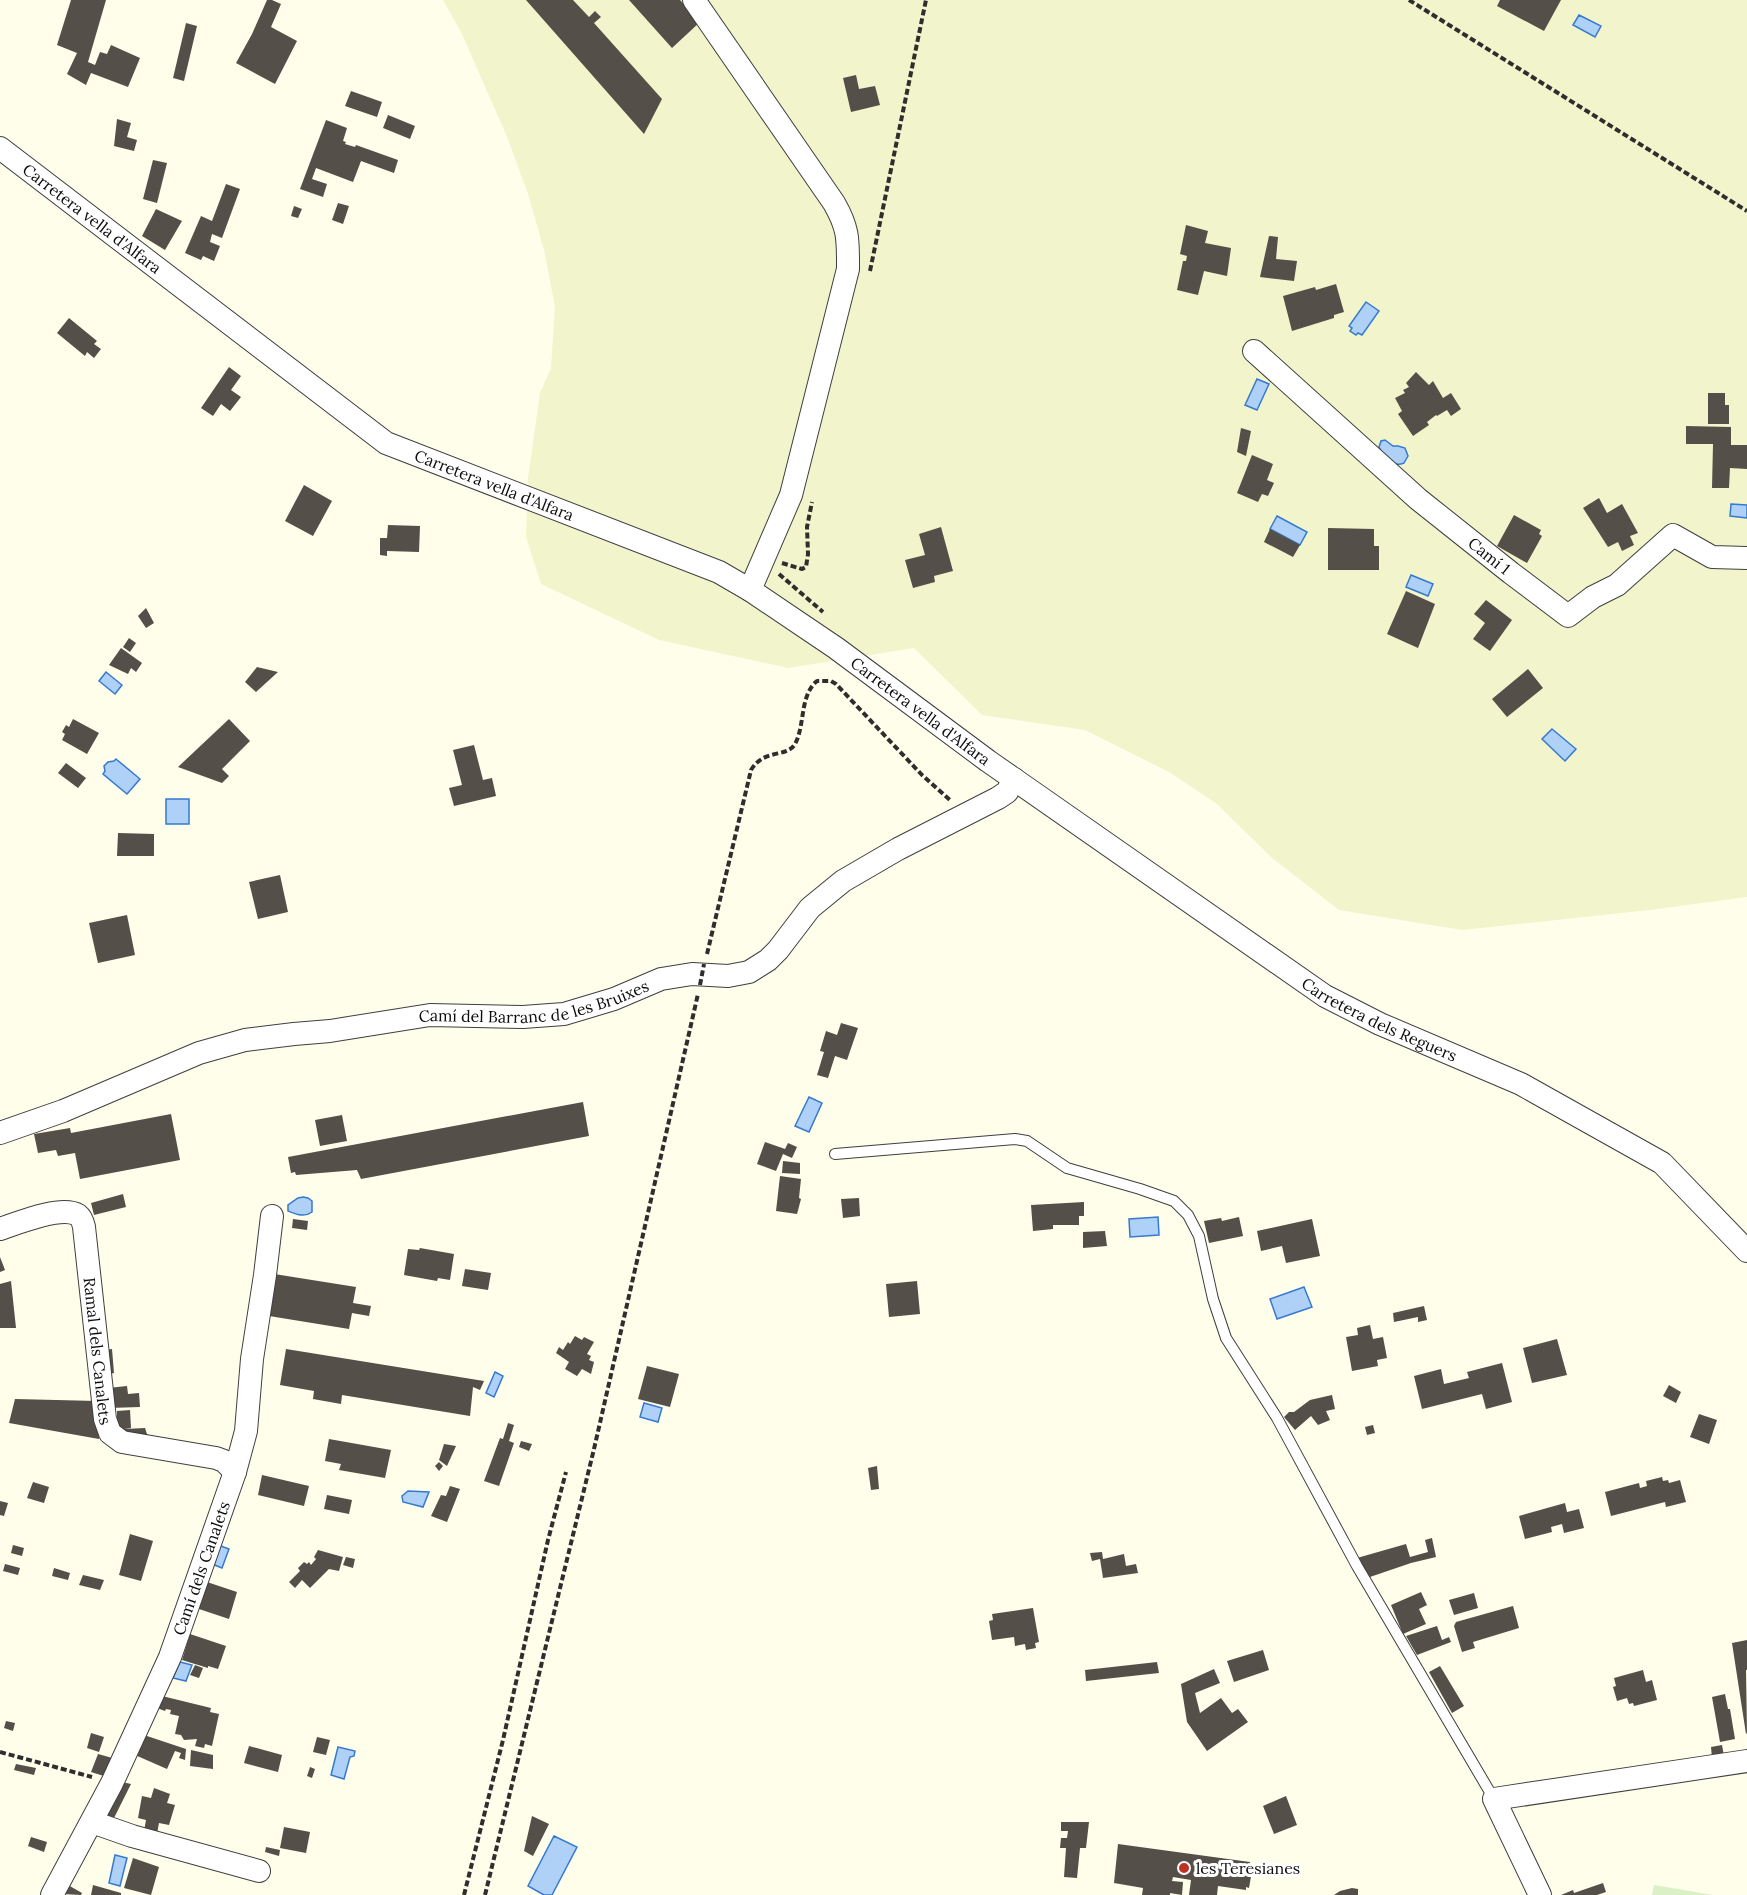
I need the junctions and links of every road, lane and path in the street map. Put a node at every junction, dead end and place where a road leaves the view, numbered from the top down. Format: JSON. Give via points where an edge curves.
{"nodes":[{"id":1,"x":694,"y":0,"type":"edge"},
{"id":2,"x":926,"y":0,"type":"edge"},
{"id":3,"x":1409,"y":0,"type":"edge"},
{"id":4,"x":0,"y":148,"type":"edge"},
{"id":5,"x":1747,"y":211,"type":"edge"},
{"id":6,"x":868,"y":278,"type":"dead end"},
{"id":7,"x":1254,"y":351,"type":"dead end"},
{"id":8,"x":1747,"y":558,"type":"edge"},
{"id":9,"x":750,"y":590,"type":"junction"},
{"id":10,"x":751,"y":770,"type":"dead end"},
{"id":11,"x":1014,"y":779,"type":"junction"},
{"id":12,"x":0,"y":1133,"type":"edge"},
{"id":13,"x":835,"y":1154,"type":"dead end"},
{"id":14,"x":272,"y":1216,"type":"dead end"},
{"id":15,"x":0,"y":1228,"type":"edge"},
{"id":16,"x":1747,"y":1251,"type":"edge"},
{"id":17,"x":234,"y":1472,"type":"junction"},
{"id":18,"x":566,"y":1472,"type":"dead end"},
{"id":19,"x":0,"y":1752,"type":"edge"},
{"id":20,"x":1747,"y":1761,"type":"edge"},
{"id":21,"x":112,"y":1783,"type":"junction"},
{"id":22,"x":1494,"y":1799,"type":"junction"},
{"id":23,"x":92,"y":1822,"type":"junction"},
{"id":24,"x":259,"y":1871,"type":"dead end"},
{"id":25,"x":52,"y":1895,"type":"edge"},
{"id":26,"x":464,"y":1895,"type":"edge"},
{"id":27,"x":485,"y":1895,"type":"edge"},
{"id":28,"x":1540,"y":1895,"type":"edge"}],
"edges":[{"from":1,"to":9,"type":"street","via":[[834,203],[844,220],[848,239],[848,269],[791,495]]},
{"from":2,"to":6,"type":"path"},
{"from":3,"to":5,"type":"path"},
{"from":4,"to":9,"type":"street","name":"Carretera vella d'Alfara","via":[[386,442],[718,572]]},
{"from":7,"to":8,"type":"street","name":"Camí 1","via":[[1418,499],[1568,616],[1617,585],[1672,535],[1712,557]]},
{"from":9,"to":11,"type":"street","name":"Carretera vella d'Alfara","via":[[837,648]]},
{"from":10,"to":27,"type":"path","bridge":true,"via":[[594,1449]]},
{"from":11,"to":12,"type":"street","name":"Camí del Barranc de les Bruixes","via":[[1007,792],[998,798],[843,881],[810,909],[768,960],[749,972],[661,979],[564,1014],[430,1015],[245,1040],[199,1053],[63,1111]]},
{"from":11,"to":16,"type":"street","name":"Carretera dels Reguers","via":[[1325,996],[1380,1024],[1521,1084],[1662,1163]]},
{"from":13,"to":22,"type":"lane","via":[[1015,1139],[1027,1141],[1067,1168],[1174,1201],[1188,1215],[1199,1236],[1226,1338],[1277,1418],[1357,1566]]},
{"from":14,"to":17,"type":"street","name":"Camí dels Canalets","via":[[246,1431]]},
{"from":15,"to":17,"type":"street","name":"Ramal dels Canalets","via":[[43,1215],[78,1215],[84,1227],[105,1419],[110,1433],[122,1442],[216,1458],[230,1465]]},
{"from":17,"to":21,"type":"street","name":"Camí dels Canalets","via":[[170,1657]]},
{"from":18,"to":26,"type":"path"},
{"from":19,"to":21,"type":"path"},
{"from":20,"to":22,"type":"street"},
{"from":21,"to":23,"type":"street","name":"Camí dels Canalets"},
{"from":22,"to":28,"type":"street"},
{"from":23,"to":24,"type":"street"},
{"from":23,"to":25,"type":"street","name":"Camí dels Canalets"}]}
